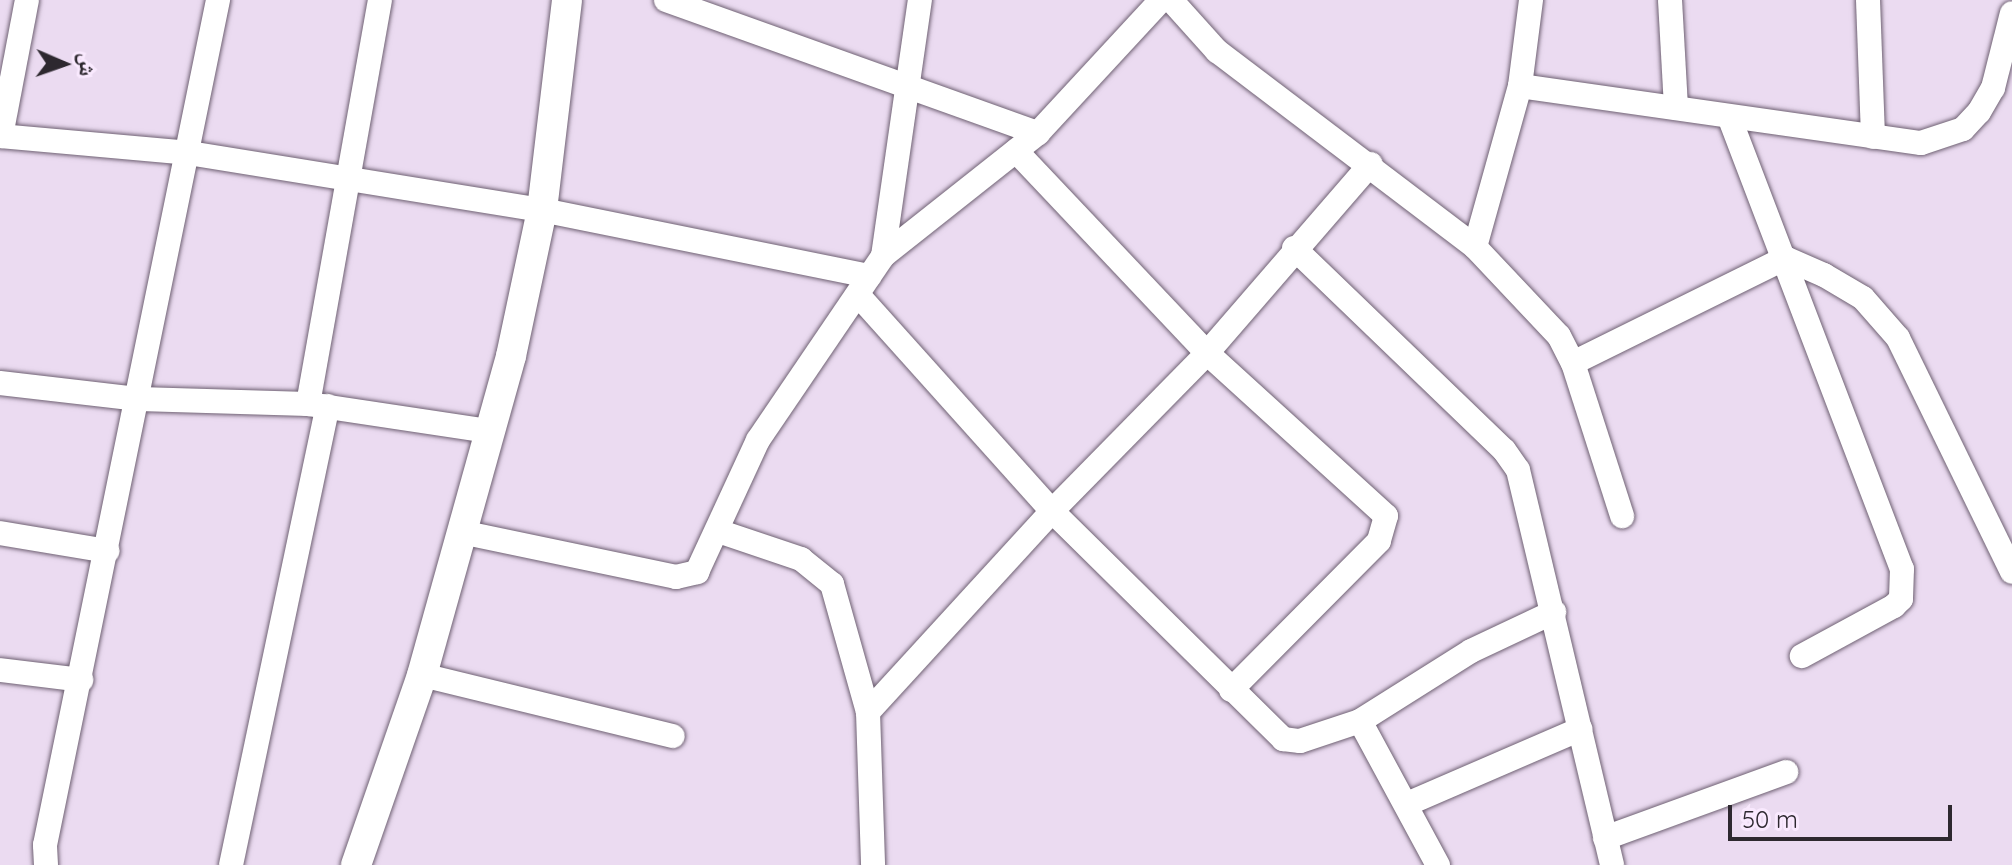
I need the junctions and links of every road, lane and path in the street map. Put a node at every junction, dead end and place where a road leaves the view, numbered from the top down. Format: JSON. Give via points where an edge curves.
{"nodes":[{"id":1,"x":27,"y":0,"type":"edge"},
{"id":2,"x":218,"y":0,"type":"edge"},
{"id":3,"x":380,"y":0,"type":"edge"},
{"id":4,"x":567,"y":0,"type":"edge"},
{"id":5,"x":666,"y":0,"type":"edge"},
{"id":6,"x":920,"y":0,"type":"edge"},
{"id":7,"x":1161,"y":0,"type":"edge"},
{"id":8,"x":1171,"y":0,"type":"edge"},
{"id":9,"x":1531,"y":0,"type":"edge"},
{"id":10,"x":1670,"y":0,"type":"edge"},
{"id":11,"x":1868,"y":0,"type":"edge"},
{"id":12,"x":2012,"y":13,"type":"edge"},
{"id":13,"x":910,"y":84,"type":"junction"},
{"id":14,"x":1520,"y":86,"type":"junction"},
{"id":15,"x":1676,"y":108,"type":"junction"},
{"id":16,"x":1730,"y":119,"type":"junction"},
{"id":17,"x":1038,"y":133,"type":"junction"},
{"id":18,"x":1,"y":136,"type":"edge"},
{"id":19,"x":1873,"y":137,"type":"junction"},
{"id":20,"x":1016,"y":151,"type":"junction"},
{"id":21,"x":189,"y":153,"type":"junction"},
{"id":22,"x":1371,"y":164,"type":"junction"},
{"id":23,"x":349,"y":179,"type":"junction"},
{"id":24,"x":542,"y":210,"type":"junction"},
{"id":25,"x":1475,"y":247,"type":"junction"},
{"id":26,"x":1294,"y":248,"type":"junction"},
{"id":27,"x":1785,"y":258,"type":"junction"},
{"id":28,"x":870,"y":276,"type":"junction"},
{"id":29,"x":1207,"y":353,"type":"junction"},
{"id":30,"x":1573,"y":363,"type":"junction"},
{"id":31,"x":0,"y":383,"type":"edge"},
{"id":32,"x":139,"y":399,"type":"junction"},
{"id":33,"x":318,"y":405,"type":"junction"},
{"id":34,"x":489,"y":431,"type":"junction"},
{"id":35,"x":1052,"y":511,"type":"junction"},
{"id":36,"x":1622,"y":516,"type":"dead end"},
{"id":37,"x":718,"y":531,"type":"junction"},
{"id":38,"x":461,"y":532,"type":"junction"},
{"id":39,"x":0,"y":533,"type":"edge"},
{"id":40,"x":108,"y":551,"type":"junction"},
{"id":41,"x":2012,"y":572,"type":"edge"},
{"id":42,"x":1554,"y":612,"type":"junction"},
{"id":43,"x":1802,"y":656,"type":"dead end"},
{"id":44,"x":0,"y":670,"type":"edge"},
{"id":45,"x":422,"y":675,"type":"junction"},
{"id":46,"x":81,"y":680,"type":"junction"},
{"id":47,"x":1231,"y":690,"type":"junction"},
{"id":48,"x":868,"y":712,"type":"junction"},
{"id":49,"x":1360,"y":721,"type":"junction"},
{"id":50,"x":1580,"y":729,"type":"junction"},
{"id":51,"x":673,"y":736,"type":"dead end"},
{"id":52,"x":1786,"y":772,"type":"dead end"},
{"id":53,"x":1407,"y":804,"type":"junction"},
{"id":54,"x":1605,"y":838,"type":"junction"},
{"id":55,"x":46,"y":865,"type":"edge"},
{"id":56,"x":231,"y":865,"type":"edge"},
{"id":57,"x":356,"y":865,"type":"edge"},
{"id":58,"x":873,"y":865,"type":"edge"},
{"id":59,"x":1438,"y":865,"type":"edge"},
{"id":60,"x":1612,"y":865,"type":"edge"}],
"edges":[{"from":1,"to":18,"type":"street"},
{"from":2,"to":21,"type":"street"},
{"from":3,"to":23,"type":"street"},
{"from":4,"to":24,"type":"street"},
{"from":5,"to":13,"type":"street"},
{"from":6,"to":13,"type":"street"},
{"from":7,"to":17,"type":"street"},
{"from":8,"to":22,"type":"street","via":[[1217,51]]},
{"from":9,"to":14,"type":"street"},
{"from":10,"to":15,"type":"street"},
{"from":11,"to":19,"type":"street"},
{"from":12,"to":19,"type":"street","via":[[1993,88],[1963,129],[1921,143]]},
{"from":13,"to":17,"type":"street"},
{"from":13,"to":28,"type":"street"},
{"from":14,"to":15,"type":"street"},
{"from":14,"to":25,"type":"street"},
{"from":15,"to":16,"type":"street"},
{"from":16,"to":19,"type":"street"},
{"from":16,"to":27,"type":"street"},
{"from":17,"to":20,"type":"street"},
{"from":18,"to":21,"type":"street"},
{"from":20,"to":28,"type":"street"},
{"from":20,"to":29,"type":"street"},
{"from":21,"to":23,"type":"street"},
{"from":21,"to":32,"type":"street"},
{"from":22,"to":25,"type":"street"},
{"from":22,"to":26,"type":"street"},
{"from":23,"to":24,"type":"street"},
{"from":23,"to":33,"type":"street"},
{"from":24,"to":28,"type":"street"},
{"from":24,"to":34,"type":"street","via":[[515,342]]},
{"from":25,"to":30,"type":"street","via":[[1559,336]]},
{"from":26,"to":29,"type":"street"},
{"from":26,"to":42,"type":"street","via":[[1504,450],[1531,508]]},
{"from":27,"to":30,"type":"street"},
{"from":27,"to":41,"type":"street","via":[[1863,298],[1898,338]]},
{"from":27,"to":43,"type":"street","via":[[1904,586],[1894,606]]},
{"from":28,"to":35,"type":"street"},
{"from":28,"to":37,"type":"street","via":[[758,440]]},
{"from":29,"to":35,"type":"street"},
{"from":29,"to":47,"type":"street","via":[[1381,506],[1386,516],[1379,541]]},
{"from":30,"to":36,"type":"street"},
{"from":31,"to":32,"type":"street"},
{"from":32,"to":33,"type":"street"},
{"from":32,"to":40,"type":"street"},
{"from":33,"to":34,"type":"street"},
{"from":33,"to":56,"type":"street"},
{"from":34,"to":38,"type":"street"},
{"from":35,"to":47,"type":"street"},
{"from":35,"to":48,"type":"street"},
{"from":37,"to":38,"type":"street","via":[[697,572],[676,577]]},
{"from":37,"to":48,"type":"street","via":[[801,559],[832,584]]},
{"from":38,"to":45,"type":"street"},
{"from":39,"to":40,"type":"street"},
{"from":40,"to":46,"type":"street"},
{"from":42,"to":49,"type":"street","via":[[1471,651]]},
{"from":42,"to":50,"type":"street"},
{"from":44,"to":46,"type":"street"},
{"from":45,"to":51,"type":"street"},
{"from":45,"to":57,"type":"street"},
{"from":46,"to":55,"type":"street","via":[[45,845]]},
{"from":47,"to":49,"type":"street","via":[[1283,739],[1300,741]]},
{"from":48,"to":58,"type":"street"},
{"from":49,"to":53,"type":"street"},
{"from":50,"to":53,"type":"street"},
{"from":50,"to":54,"type":"street"},
{"from":52,"to":54,"type":"street"},
{"from":53,"to":59,"type":"street"},
{"from":54,"to":60,"type":"street"}]}
